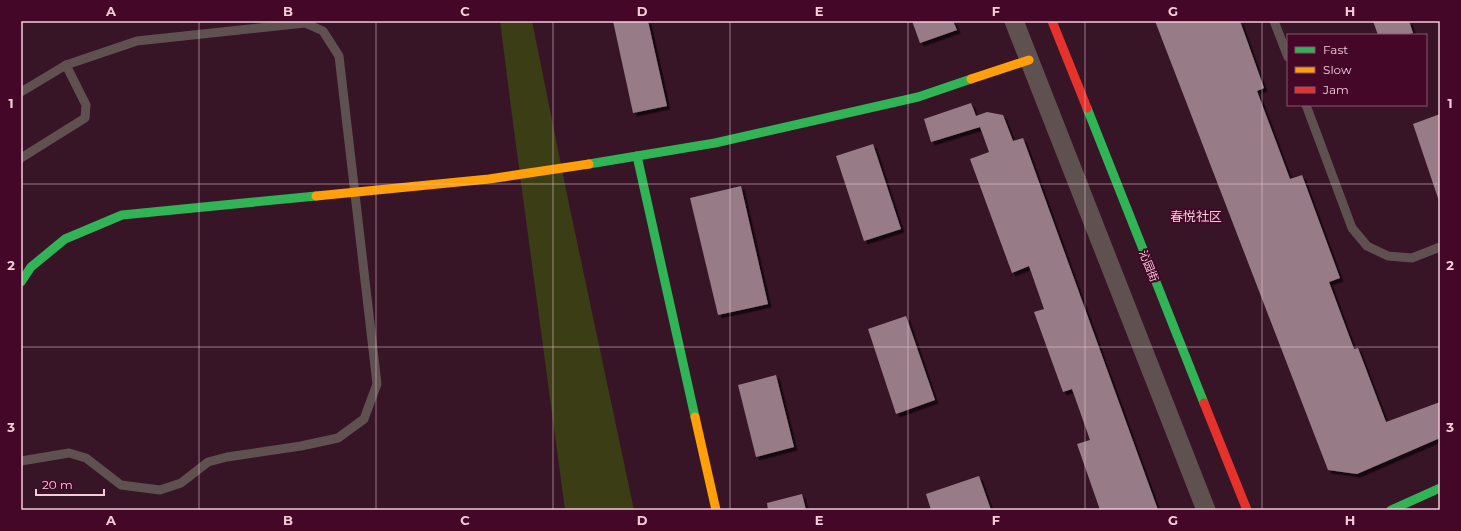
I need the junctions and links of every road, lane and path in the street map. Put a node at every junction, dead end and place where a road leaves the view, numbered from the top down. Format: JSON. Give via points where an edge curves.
{"nodes":[{"id":1,"x":1014,"y":21,"type":"edge"},
{"id":2,"x":1052,"y":21,"type":"edge"},
{"id":3,"x":1274,"y":21,"type":"edge"},
{"id":4,"x":1287,"y":54,"type":"edge"},
{"id":5,"x":1029,"y":60,"type":"junction"},
{"id":6,"x":66,"y":65,"type":"junction"},
{"id":7,"x":21,"y":92,"type":"edge"},
{"id":8,"x":1306,"y":106,"type":"edge"},
{"id":9,"x":637,"y":156,"type":"junction"},
{"id":10,"x":21,"y":158,"type":"edge"},
{"id":11,"x":355,"y":192,"type":"junction"},
{"id":12,"x":1440,"y":248,"type":"edge"},
{"id":13,"x":21,"y":282,"type":"edge"},
{"id":14,"x":21,"y":461,"type":"edge"},
{"id":15,"x":1440,"y":488,"type":"edge"},
{"id":16,"x":716,"y":510,"type":"edge"},
{"id":17,"x":1206,"y":510,"type":"edge"},
{"id":18,"x":1247,"y":510,"type":"edge"},
{"id":19,"x":1391,"y":510,"type":"edge"}],
"edges":[{"from":1,"to":5,"type":"street"},
{"from":2,"to":18,"type":"street","name":"沁园街"},
{"from":3,"to":4,"type":"lane"},
{"from":5,"to":9,"type":"street","via":[[918,96],[714,143]]},
{"from":5,"to":17,"type":"street"},
{"from":6,"to":7,"type":"lane"},
{"from":6,"to":10,"type":"lane","via":[[86,105],[84,118]]},
{"from":6,"to":11,"type":"lane","via":[[137,41],[305,23],[323,31],[339,56]]},
{"from":8,"to":12,"type":"lane","via":[[1352,228],[1367,246],[1388,256],[1412,258]]},
{"from":9,"to":11,"type":"street","via":[[489,179]]},
{"from":9,"to":16,"type":"street"},
{"from":11,"to":13,"type":"street","via":[[122,215],[65,239],[31,267]]},
{"from":11,"to":14,"type":"lane","via":[[377,384],[364,419],[338,438],[208,462],[181,483],[160,490],[121,485],[86,458],[69,453]]},
{"from":15,"to":19,"type":"street"}]}
